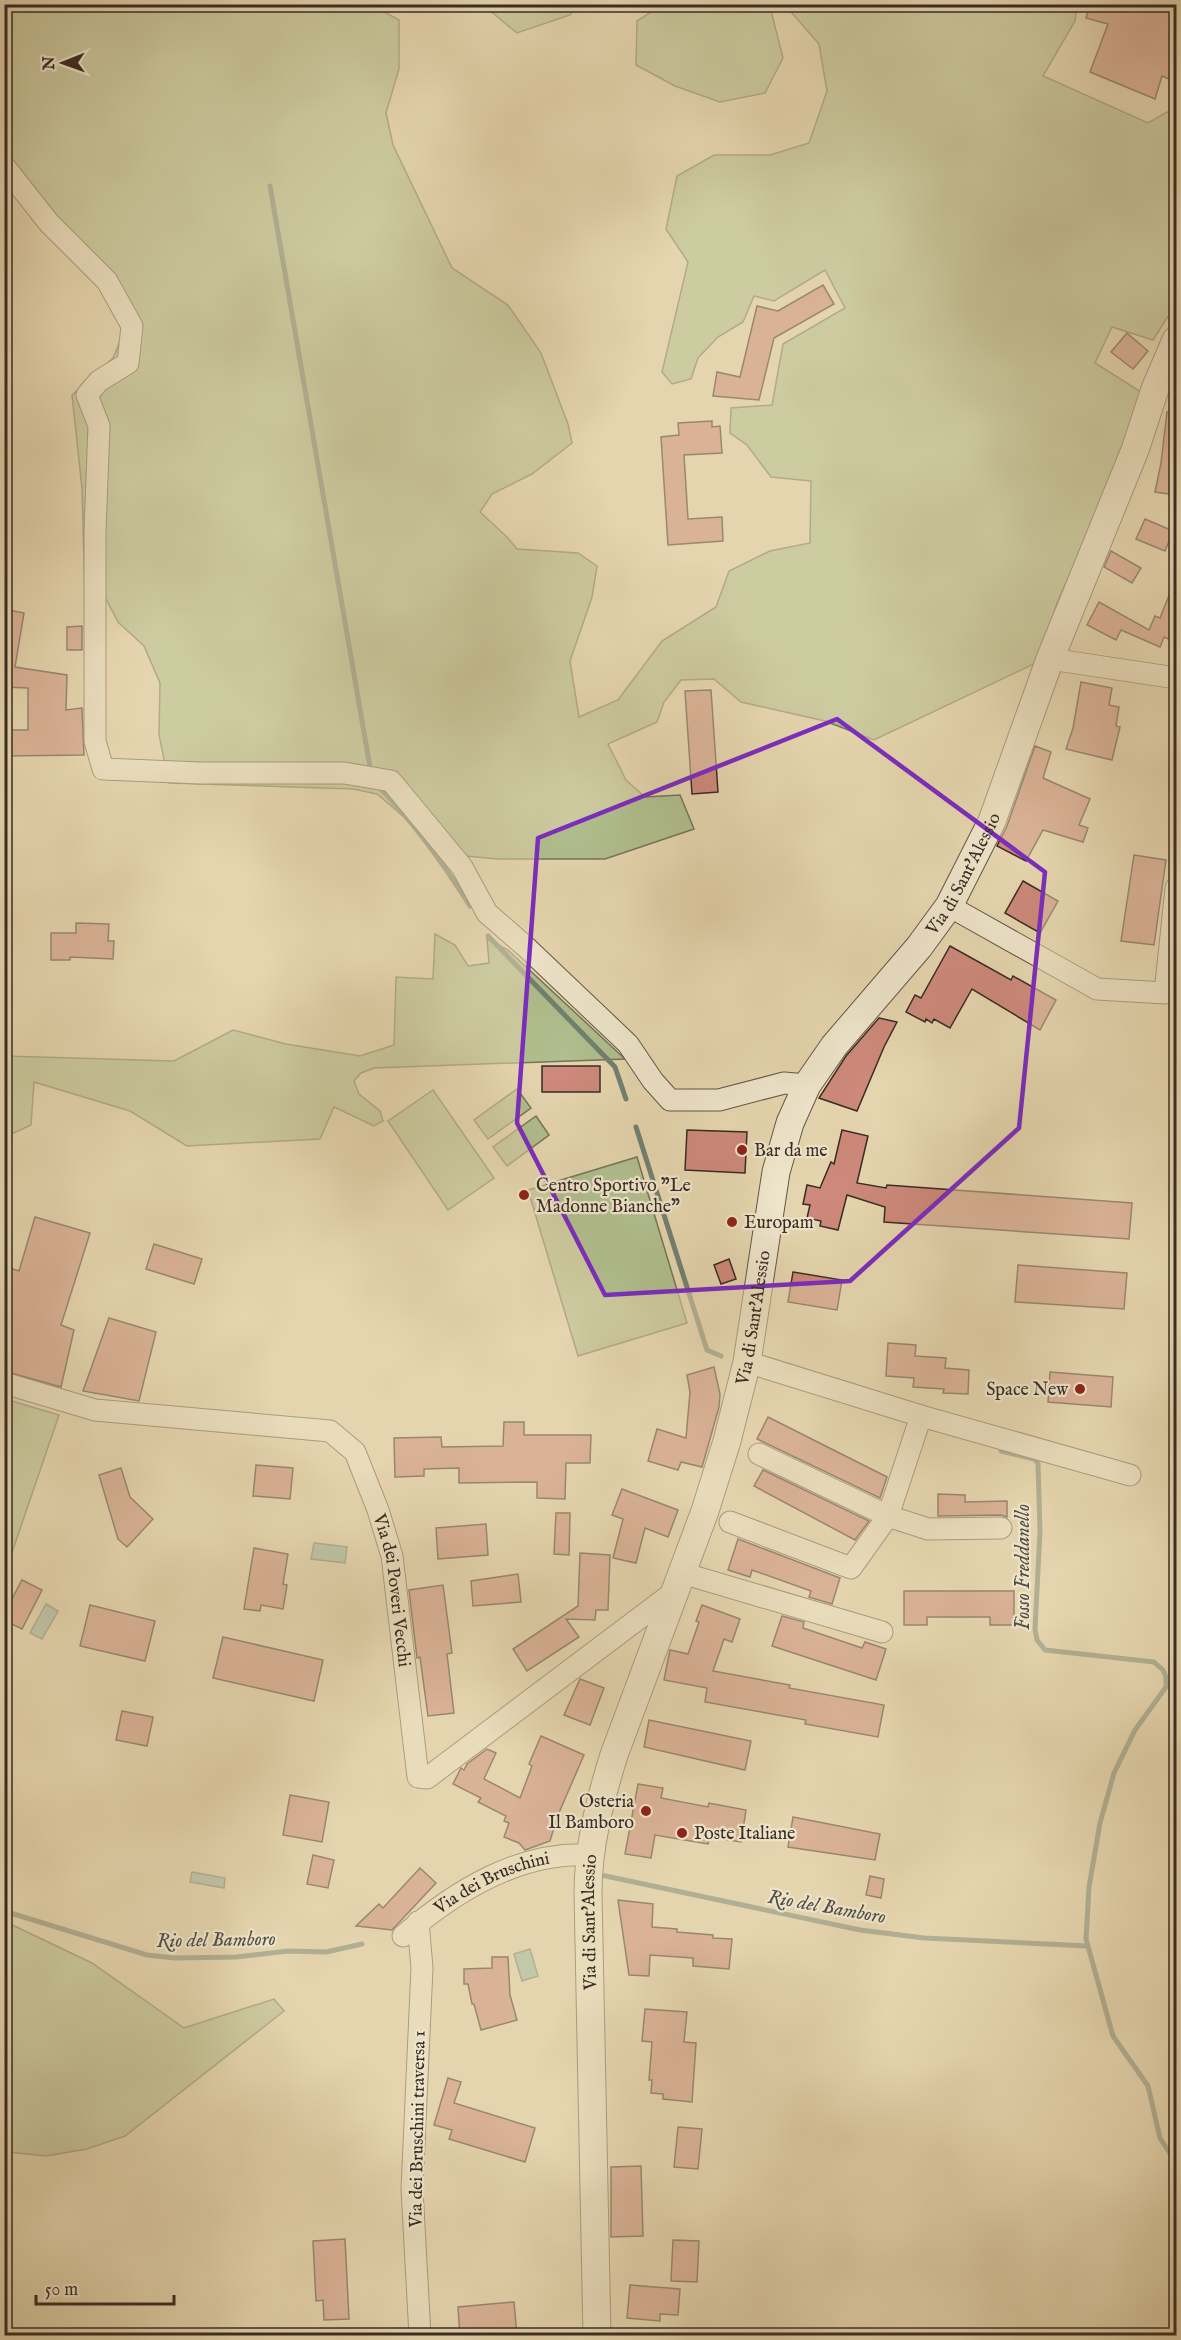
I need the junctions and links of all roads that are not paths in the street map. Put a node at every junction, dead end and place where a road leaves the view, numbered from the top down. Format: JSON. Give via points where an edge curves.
{"nodes":[{"id":1,"x":4,"y":166,"type":"edge"},
{"id":2,"x":1176,"y":340,"type":"edge"},
{"id":3,"x":1050,"y":659,"type":"junction"},
{"id":4,"x":1176,"y":678,"type":"edge"},
{"id":5,"x":1176,"y":888,"type":"edge"},
{"id":6,"x":949,"y":906,"type":"junction"},
{"id":7,"x":807,"y":1084,"type":"junction"},
{"id":8,"x":747,"y":1362,"type":"junction"},
{"id":9,"x":4,"y":1383,"type":"edge"},
{"id":10,"x":921,"y":1416,"type":"junction"},
{"id":11,"x":759,"y":1455,"type":"dead end"},
{"id":12,"x":1130,"y":1475,"type":"dead end"},
{"id":13,"x":888,"y":1516,"type":"junction"},
{"id":14,"x":730,"y":1522,"type":"dead end"},
{"id":15,"x":1001,"y":1528,"type":"dead end"},
{"id":16,"x":678,"y":1582,"type":"junction"},
{"id":17,"x":882,"y":1632,"type":"dead end"},
{"id":18,"x":590,"y":1855,"type":"junction"},
{"id":19,"x":411,"y":1929,"type":"joint"},
{"id":20,"x":420,"y":2336,"type":"edge"},
{"id":21,"x":597,"y":2336,"type":"edge"}],
"edges":[{"from":1,"to":7,"type":"street","via":[[49,223],[107,281],[132,326],[128,363],[99,381],[87,395],[99,426],[95,741],[103,769],[344,773],[391,781],[462,867],[487,913],[627,1044],[670,1100],[719,1100],[784,1083]]},
{"from":2,"to":3,"type":"street","name":"Via di Sant'Alessio","via":[[1136,450]]},
{"from":3,"to":4,"type":"street"},
{"from":3,"to":6,"type":"street","name":"Via di Sant'Alessio","via":[[992,821]]},
{"from":5,"to":6,"type":"street","via":[[1165,993],[1097,989]]},
{"from":6,"to":7,"type":"street","name":"Via di Sant'Alessio"},
{"from":7,"to":8,"type":"street","name":"Via di Sant'Alessio","via":[[790,1123],[776,1172]]},
{"from":8,"to":10,"type":"street"},
{"from":8,"to":16,"type":"street","name":"Via di Sant'Alessio","via":[[727,1441]]},
{"from":9,"to":16,"type":"street","name":"Via dei Poveri Vecchi","via":[[95,1410],[330,1431],[355,1452],[392,1556],[418,1777],[428,1778]]},
{"from":10,"to":12,"type":"street"},
{"from":10,"to":13,"type":"street"},
{"from":11,"to":13,"type":"street"},
{"from":13,"to":14,"type":"street","via":[[851,1568]]},
{"from":13,"to":15,"type":"street","via":[[928,1528]]},
{"from":16,"to":17,"type":"street"},
{"from":16,"to":18,"type":"street","name":"Via di Sant'Alessio","via":[[603,1788]]},
{"from":18,"to":19,"type":"street","name":"Via dei Bruschini","via":[[552,1856],[526,1862],[469,1887]]},
{"from":18,"to":21,"type":"street","name":"Via di Sant'Alessio"},
{"from":19,"to":20,"type":"street","name":"Via dei Bruschini traversa 1","via":[[422,1968],[412,2189]]}]}
